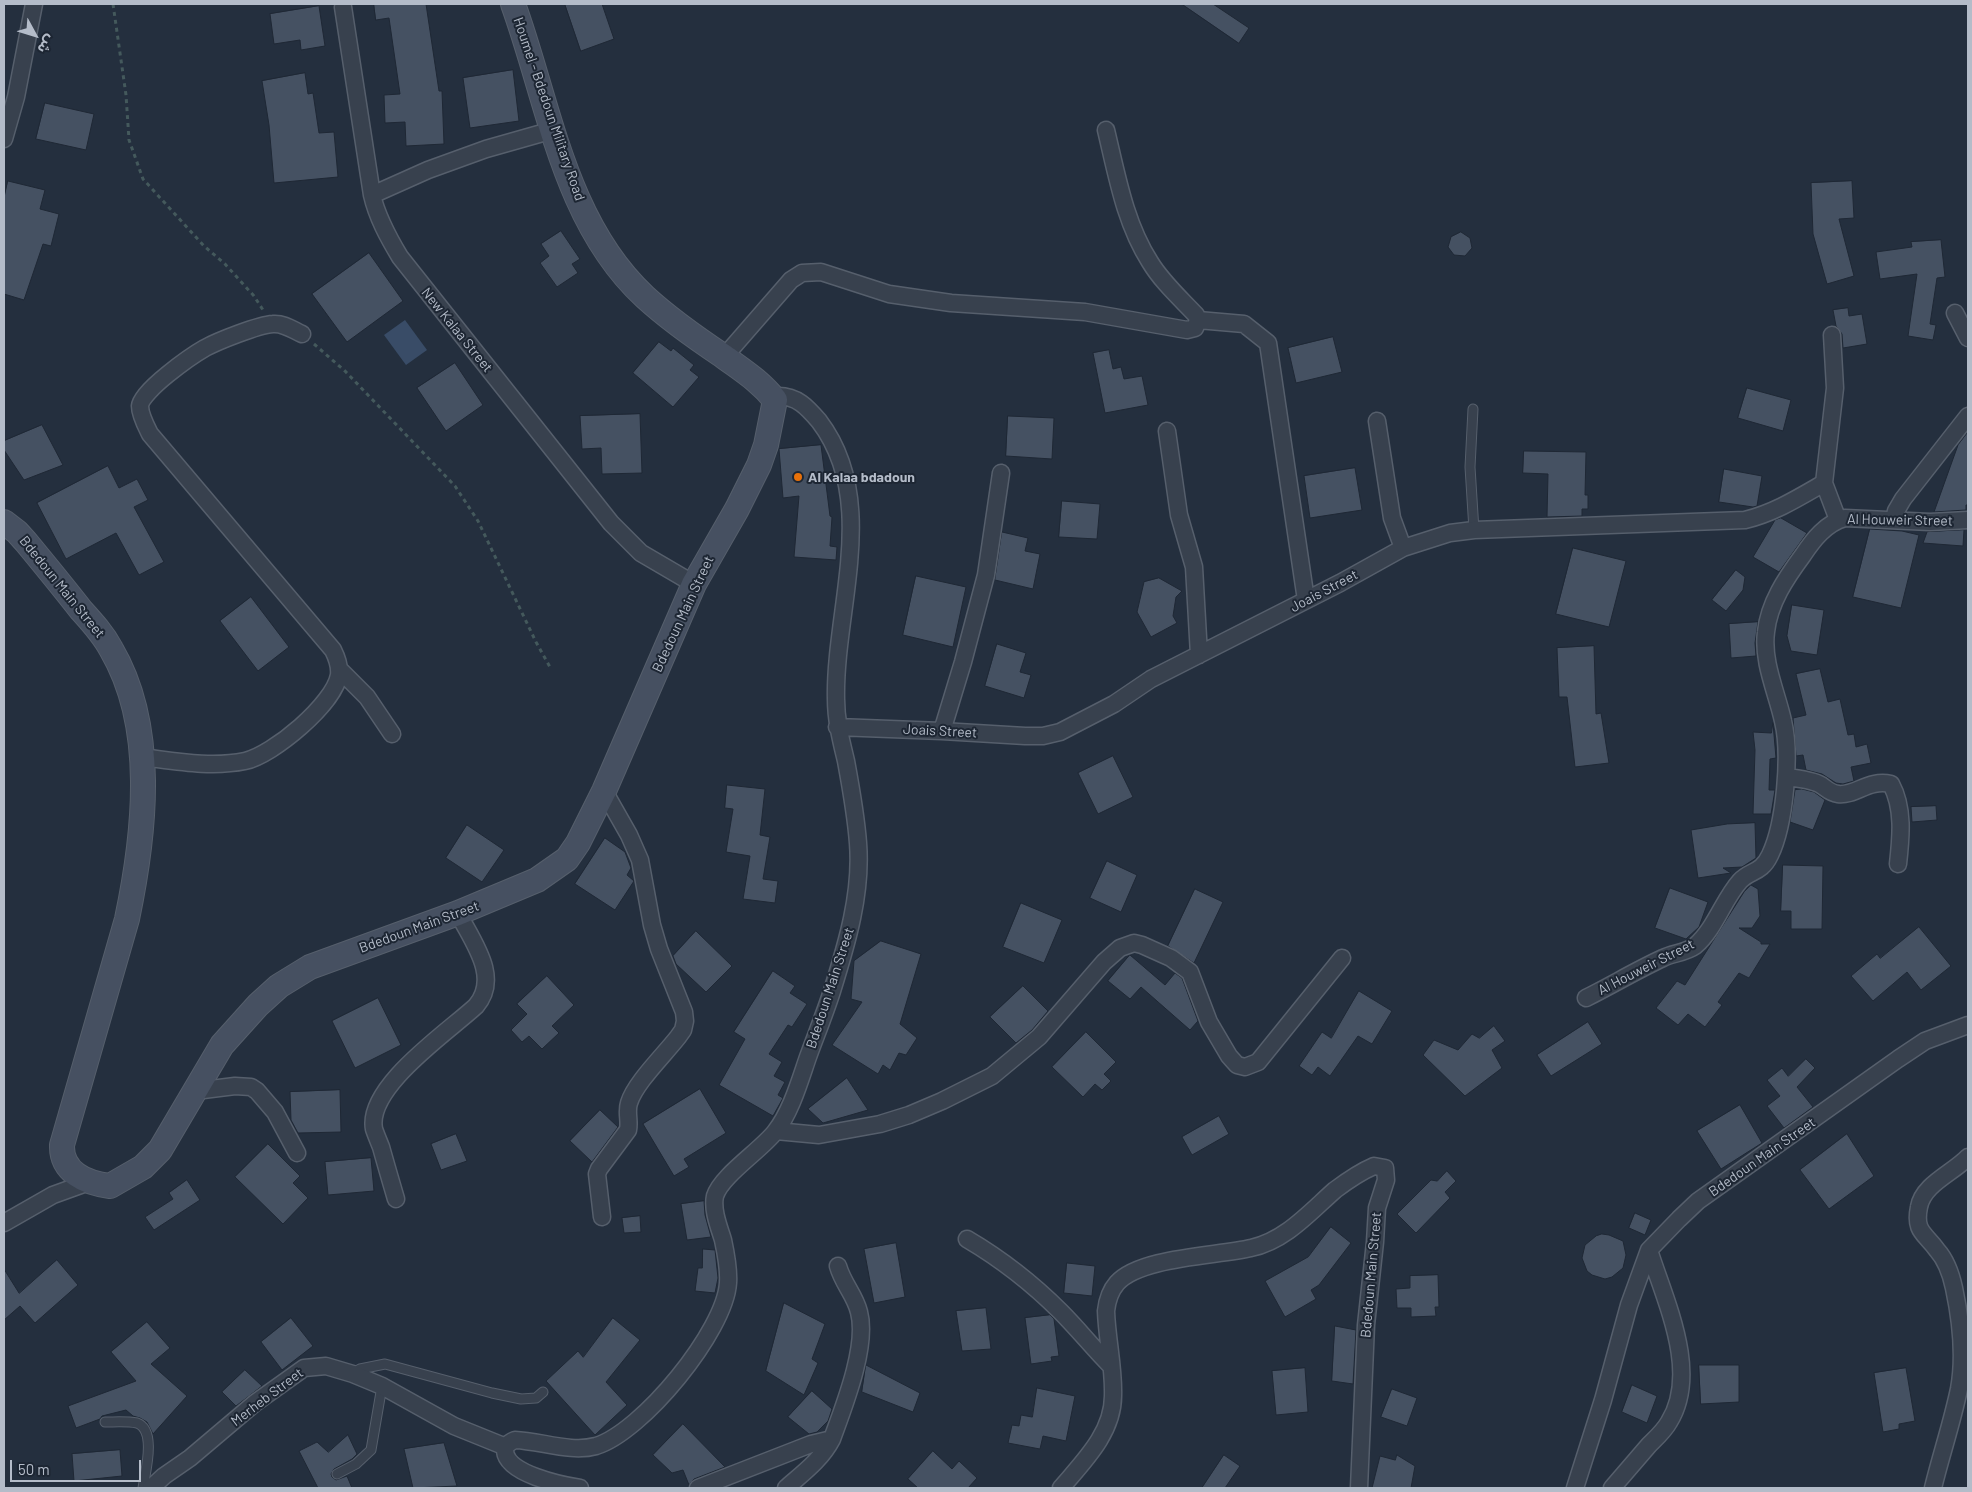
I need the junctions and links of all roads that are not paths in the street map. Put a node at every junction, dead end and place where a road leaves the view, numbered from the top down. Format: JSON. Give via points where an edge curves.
{"nodes":[{"id":1,"x":34,"y":4,"type":"edge"},
{"id":2,"x":513,"y":4,"type":"edge"},
{"id":3,"x":344,"y":7,"type":"dead end"},
{"id":4,"x":553,"y":130,"type":"junction"},
{"id":5,"x":1106,"y":130,"type":"dead end"},
{"id":6,"x":4,"y":139,"type":"edge"},
{"id":7,"x":372,"y":195,"type":"junction"},
{"id":8,"x":1955,"y":313,"type":"dead end"},
{"id":9,"x":1198,"y":320,"type":"junction"},
{"id":10,"x":302,"y":334,"type":"road end"},
{"id":11,"x":1832,"y":335,"type":"dead end"},
{"id":12,"x":1968,"y":338,"type":"edge"},
{"id":13,"x":724,"y":357,"type":"junction"},
{"id":14,"x":774,"y":400,"type":"junction"},
{"id":15,"x":1473,"y":409,"type":"dead end"},
{"id":16,"x":1968,"y":416,"type":"edge"},
{"id":17,"x":1377,"y":421,"type":"dead end"},
{"id":18,"x":1167,"y":431,"type":"dead end"},
{"id":19,"x":1001,"y":473,"type":"dead end"},
{"id":20,"x":1824,"y":483,"type":"junction"},
{"id":21,"x":1838,"y":520,"type":"junction"},
{"id":22,"x":1894,"y":520,"type":"junction"},
{"id":23,"x":1968,"y":520,"type":"edge"},
{"id":24,"x":4,"y":522,"type":"edge"},
{"id":25,"x":1474,"y":530,"type":"junction"},
{"id":26,"x":1403,"y":548,"type":"junction"},
{"id":27,"x":694,"y":584,"type":"junction"},
{"id":28,"x":1306,"y":600,"type":"junction"},
{"id":29,"x":1199,"y":655,"type":"junction"},
{"id":30,"x":338,"y":669,"type":"junction"},
{"id":31,"x":838,"y":727,"type":"junction"},
{"id":32,"x":942,"y":731,"type":"junction"},
{"id":33,"x":392,"y":734,"type":"dead end"},
{"id":34,"x":142,"y":757,"type":"junction"},
{"id":35,"x":1786,"y":778,"type":"junction"},
{"id":36,"x":604,"y":791,"type":"junction"},
{"id":37,"x":1898,"y":864,"type":"dead end"},
{"id":38,"x":458,"y":913,"type":"junction"},
{"id":39,"x":1342,"y":958,"type":"dead end"},
{"id":40,"x":1586,"y":998,"type":"dead end"},
{"id":41,"x":1968,"y":1025,"type":"edge"},
{"id":42,"x":195,"y":1091,"type":"junction"},
{"id":43,"x":776,"y":1131,"type":"junction"},
{"id":44,"x":297,"y":1153,"type":"dead end"},
{"id":45,"x":1968,"y":1157,"type":"edge"},
{"id":46,"x":88,"y":1182,"type":"junction"},
{"id":47,"x":396,"y":1199,"type":"dead end"},
{"id":48,"x":602,"y":1217,"type":"dead end"},
{"id":49,"x":4,"y":1223,"type":"edge"},
{"id":50,"x":967,"y":1239,"type":"dead end"},
{"id":51,"x":1649,"y":1250,"type":"junction"},
{"id":52,"x":838,"y":1266,"type":"dead end"},
{"id":53,"x":1110,"y":1365,"type":"junction"},
{"id":54,"x":352,"y":1374,"type":"junction"},
{"id":55,"x":382,"y":1386,"type":"junction"},
{"id":56,"x":543,"y":1392,"type":"dead end"},
{"id":57,"x":105,"y":1422,"type":"dead end"},
{"id":58,"x":832,"y":1439,"type":"junction"},
{"id":59,"x":506,"y":1447,"type":"junction"},
{"id":60,"x":338,"y":1474,"type":"dead end"},
{"id":61,"x":143,"y":1488,"type":"edge"},
{"id":62,"x":151,"y":1488,"type":"edge"},
{"id":63,"x":580,"y":1488,"type":"edge"},
{"id":64,"x":698,"y":1488,"type":"edge"},
{"id":65,"x":786,"y":1488,"type":"edge"},
{"id":66,"x":1061,"y":1488,"type":"edge"},
{"id":67,"x":1359,"y":1488,"type":"edge"},
{"id":68,"x":1575,"y":1488,"type":"edge"},
{"id":69,"x":1612,"y":1488,"type":"edge"},
{"id":70,"x":1933,"y":1488,"type":"edge"}],
"edges":[{"from":1,"to":6,"type":"street","via":[[16,97]]},
{"from":2,"to":4,"type":"main road","name":"Houmel - Bdedoun Military Road"},
{"from":3,"to":7,"type":"street","name":"New Kalaa Street"},
{"from":4,"to":7,"type":"street","via":[[486,149]]},
{"from":4,"to":13,"type":"main road","name":"Houmel - Bdedoun Military Road","via":[[587,218],[618,268],[645,297]]},
{"from":5,"to":9,"type":"street","via":[[1128,217],[1138,241],[1150,263]]},
{"from":7,"to":27,"type":"street","name":"New Kalaa Street","via":[[374,207],[400,257],[612,523],[642,553]]},
{"from":8,"to":12,"type":"street"},
{"from":9,"to":13,"type":"street","via":[[1196,328],[1186,330],[1085,312],[951,303],[889,294],[810,271],[791,280]]},
{"from":9,"to":28,"type":"street","via":[[1244,324],[1268,343]]},
{"from":10,"to":30,"type":"street","via":[[273,324],[205,348],[162,378],[144,396],[140,405],[150,434],[333,650]]},
{"from":11,"to":20,"type":"street","via":[[1835,388]]},
{"from":13,"to":14,"type":"main road","name":"Houmel - Bdedoun Military Road","via":[[762,385]]},
{"from":14,"to":27,"type":"main road","name":"Bdedoun Main Street","via":[[759,465]]},
{"from":14,"to":31,"type":"street","name":"Bdedoun Main Street","via":[[778,396],[798,400],[823,427],[841,464],[849,499],[849,556],[837,663]]},
{"from":15,"to":25,"type":"lane","via":[[1470,466]]},
{"from":16,"to":22,"type":"street","via":[[1903,499]]},
{"from":17,"to":26,"type":"street","via":[[1392,518]]},
{"from":18,"to":29,"type":"street","via":[[1179,515],[1194,567]]},
{"from":19,"to":32,"type":"street","via":[[986,576]]},
{"from":20,"to":21,"type":"street"},
{"from":20,"to":25,"type":"street","name":"Joais Street","via":[[1786,506],[1745,520]]},
{"from":21,"to":22,"type":"street","name":"Al Houweir Street"},
{"from":21,"to":35,"type":"street","name":"Al Houweir Street","via":[[1818,536],[1792,570],[1768,619],[1766,649],[1784,723],[1788,751]]},
{"from":22,"to":23,"type":"street","name":"Al Houweir Street"},
{"from":24,"to":34,"type":"main road","name":"Bdedoun Main Street","via":[[26,542],[111,648],[129,688]]},
{"from":25,"to":26,"type":"street","name":"Joais Street","via":[[1450,533]]},
{"from":26,"to":28,"type":"street","name":"Joais Street"},
{"from":27,"to":36,"type":"main road","name":"Bdedoun Main Street"},
{"from":28,"to":29,"type":"street","name":"Joais Street"},
{"from":29,"to":32,"type":"street","name":"Joais Street","via":[[1060,732],[1025,736]]},
{"from":30,"to":33,"type":"street","via":[[367,697]]},
{"from":30,"to":34,"type":"street","via":[[339,676],[326,700],[292,736],[246,761],[210,764]]},
{"from":31,"to":32,"type":"street","name":"Joais Street"},
{"from":31,"to":43,"type":"street","name":"Bdedoun Main Street","via":[[858,846],[858,877],[852,919],[831,996],[794,1095]]},
{"from":34,"to":46,"type":"main road","name":"Bdedoun Main Street","via":[[142,826],[127,918],[62,1145],[64,1162]]},
{"from":35,"to":37,"type":"street","via":[[1820,784],[1830,792],[1840,794],[1880,782],[1891,784],[1900,812]]},
{"from":35,"to":40,"type":"street","name":"Al Houweir Street","via":[[1777,836],[1770,856],[1760,869],[1742,879],[1729,894],[1709,930],[1694,946],[1665,956]]},
{"from":36,"to":38,"type":"main road","name":"Bdedoun Main Street","via":[[567,859],[537,880]]},
{"from":36,"to":48,"type":"street","via":[[640,860],[659,949],[685,1021],[678,1037],[632,1095],[627,1109],[628,1130],[597,1174]]},
{"from":38,"to":42,"type":"main road","name":"Bdedoun Main Street","via":[[310,967],[279,986],[222,1045]]},
{"from":38,"to":47,"type":"street","via":[[480,956],[487,985],[476,1006],[401,1072],[380,1098],[374,1128]]},
{"from":39,"to":43,"type":"street","via":[[1253,1065],[1238,1065],[1222,1046],[1190,972],[1171,958],[1134,943],[1120,948],[1104,962],[1039,1036],[992,1076],[942,1101],[880,1124],[820,1135]]},
{"from":41,"to":51,"type":"street","name":"Bdedoun Main Street","via":[[1925,1041],[1898,1059],[1698,1202]]},
{"from":42,"to":44,"type":"street","via":[[236,1086],[258,1091],[275,1112]]},
{"from":42,"to":46,"type":"main road","name":"Bdedoun Main Street","via":[[160,1150],[143,1167],[110,1186]]},
{"from":43,"to":59,"type":"street","name":"Bdedoun Main Street","via":[[716,1193],[716,1216],[728,1264],[727,1294],[709,1334],[675,1382],[635,1422],[596,1446],[575,1447],[515,1440]]},
{"from":45,"to":70,"type":"street","via":[[1929,1189],[1919,1206],[1920,1230],[1946,1264],[1954,1286],[1962,1350],[1959,1389]]},
{"from":46,"to":49,"type":"street","via":[[53,1195]]},
{"from":50,"to":53,"type":"street","via":[[1039,1292]]},
{"from":51,"to":68,"type":"street","name":"Bdedoun Main Street","via":[[1629,1305]]},
{"from":51,"to":69,"type":"street","via":[[1678,1345],[1681,1390],[1678,1407],[1668,1424]]},
{"from":52,"to":58,"type":"street","via":[[857,1304],[861,1324],[856,1369]]},
{"from":53,"to":66,"type":"street","name":"Bdedoun Main Street","via":[[1114,1398],[1109,1419],[1087,1459]]},
{"from":53,"to":67,"type":"street","name":"Bdedoun Main Street","via":[[1106,1327],[1108,1301],[1113,1288],[1126,1276],[1158,1264],[1264,1244],[1294,1226],[1362,1172],[1374,1166],[1385,1168],[1386,1180],[1377,1208],[1366,1325]]},
{"from":54,"to":55,"type":"street","name":"Merheb Street"},
{"from":54,"to":56,"type":"lane","via":[[385,1364],[521,1399],[536,1398]]},
{"from":54,"to":62,"type":"street","name":"Merheb Street","via":[[326,1366],[304,1368],[284,1380]]},
{"from":55,"to":59,"type":"street","name":"Merheb Street","via":[[454,1426]]},
{"from":55,"to":60,"type":"lane","via":[[372,1450]]},
{"from":57,"to":61,"type":"lane","via":[[138,1424],[145,1429],[148,1451]]},
{"from":58,"to":64,"type":"street","via":[[811,1444]]},
{"from":58,"to":65,"type":"street","via":[[817,1461]]},
{"from":59,"to":63,"type":"street","via":[[509,1460],[522,1471]]}]}
